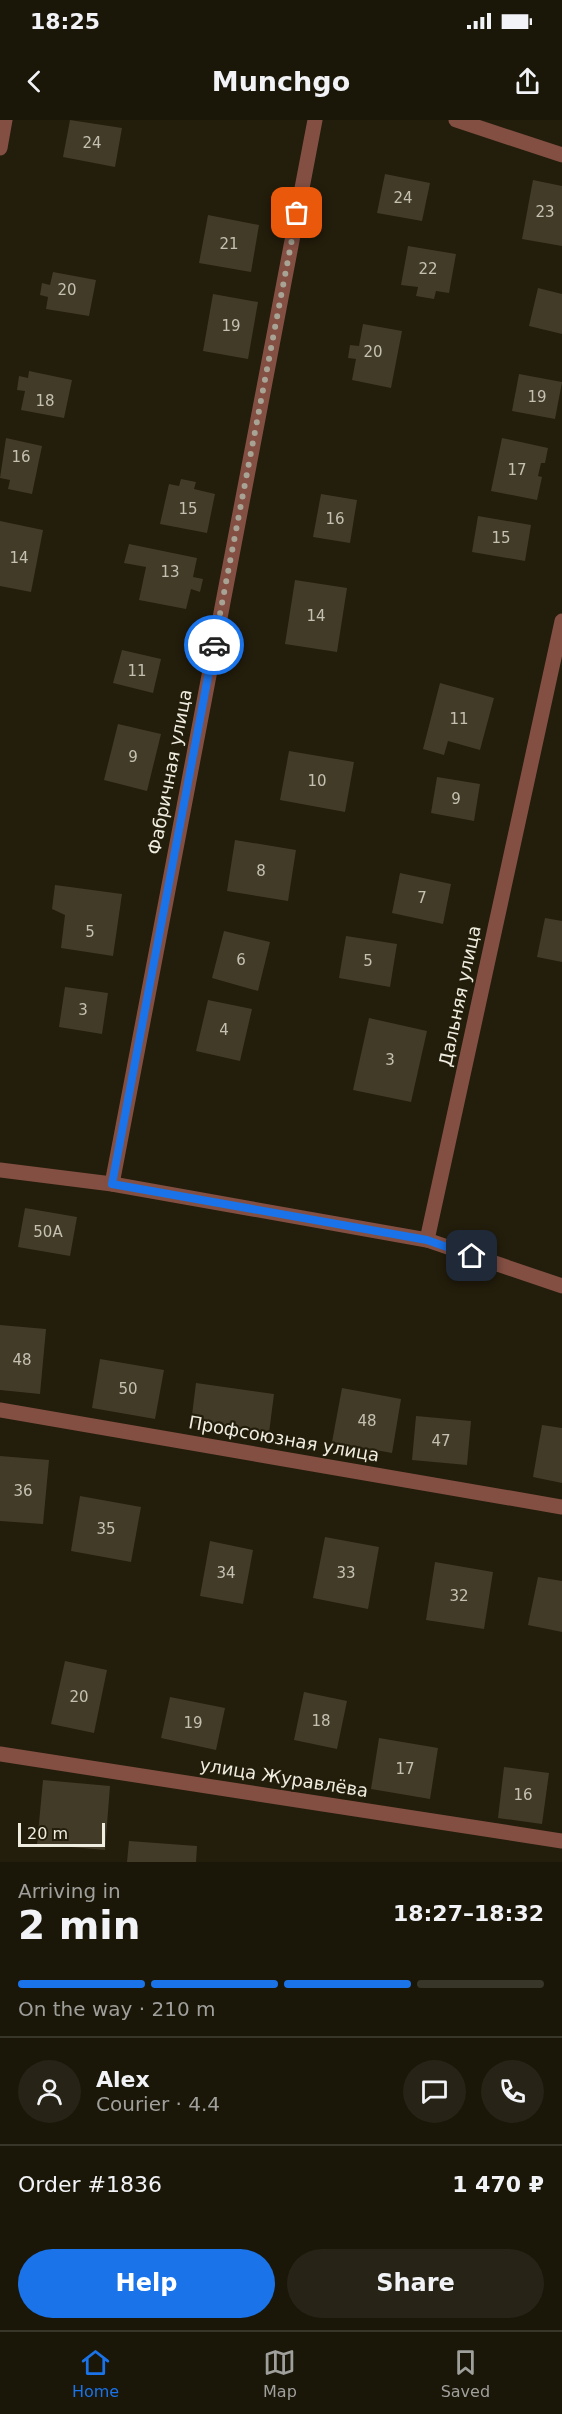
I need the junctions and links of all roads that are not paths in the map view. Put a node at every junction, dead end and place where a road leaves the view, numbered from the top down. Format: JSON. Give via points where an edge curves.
{"nodes":[{"id":1,"x":5,"y":120,"type":"edge"},
{"id":2,"x":315,"y":120,"type":"edge"},
{"id":3,"x":456,"y":120,"type":"edge"},
{"id":4,"x":0,"y":148,"type":"edge"},
{"id":5,"x":562,"y":155,"type":"edge"},
{"id":6,"x":562,"y":621,"type":"edge"},
{"id":7,"x":0,"y":1170,"type":"edge"},
{"id":8,"x":112,"y":1184,"type":"junction"},
{"id":9,"x":427,"y":1240,"type":"junction"},
{"id":10,"x":562,"y":1286,"type":"edge"},
{"id":11,"x":0,"y":1410,"type":"edge"},
{"id":12,"x":562,"y":1507,"type":"edge"},
{"id":13,"x":0,"y":1754,"type":"edge"},
{"id":14,"x":562,"y":1841,"type":"edge"}],
"edges":[{"from":1,"to":4,"type":"street"},
{"from":2,"to":8,"type":"street","name":"Фабричная улица"},
{"from":3,"to":5,"type":"street"},
{"from":6,"to":9,"type":"street","name":"Дальняя улица"},
{"from":7,"to":8,"type":"street"},
{"from":8,"to":9,"type":"street"},
{"from":9,"to":10,"type":"street"},
{"from":11,"to":12,"type":"street","name":"Профсоюзная улица"},
{"from":13,"to":14,"type":"street","name":"улица Журавлёва"}]}
